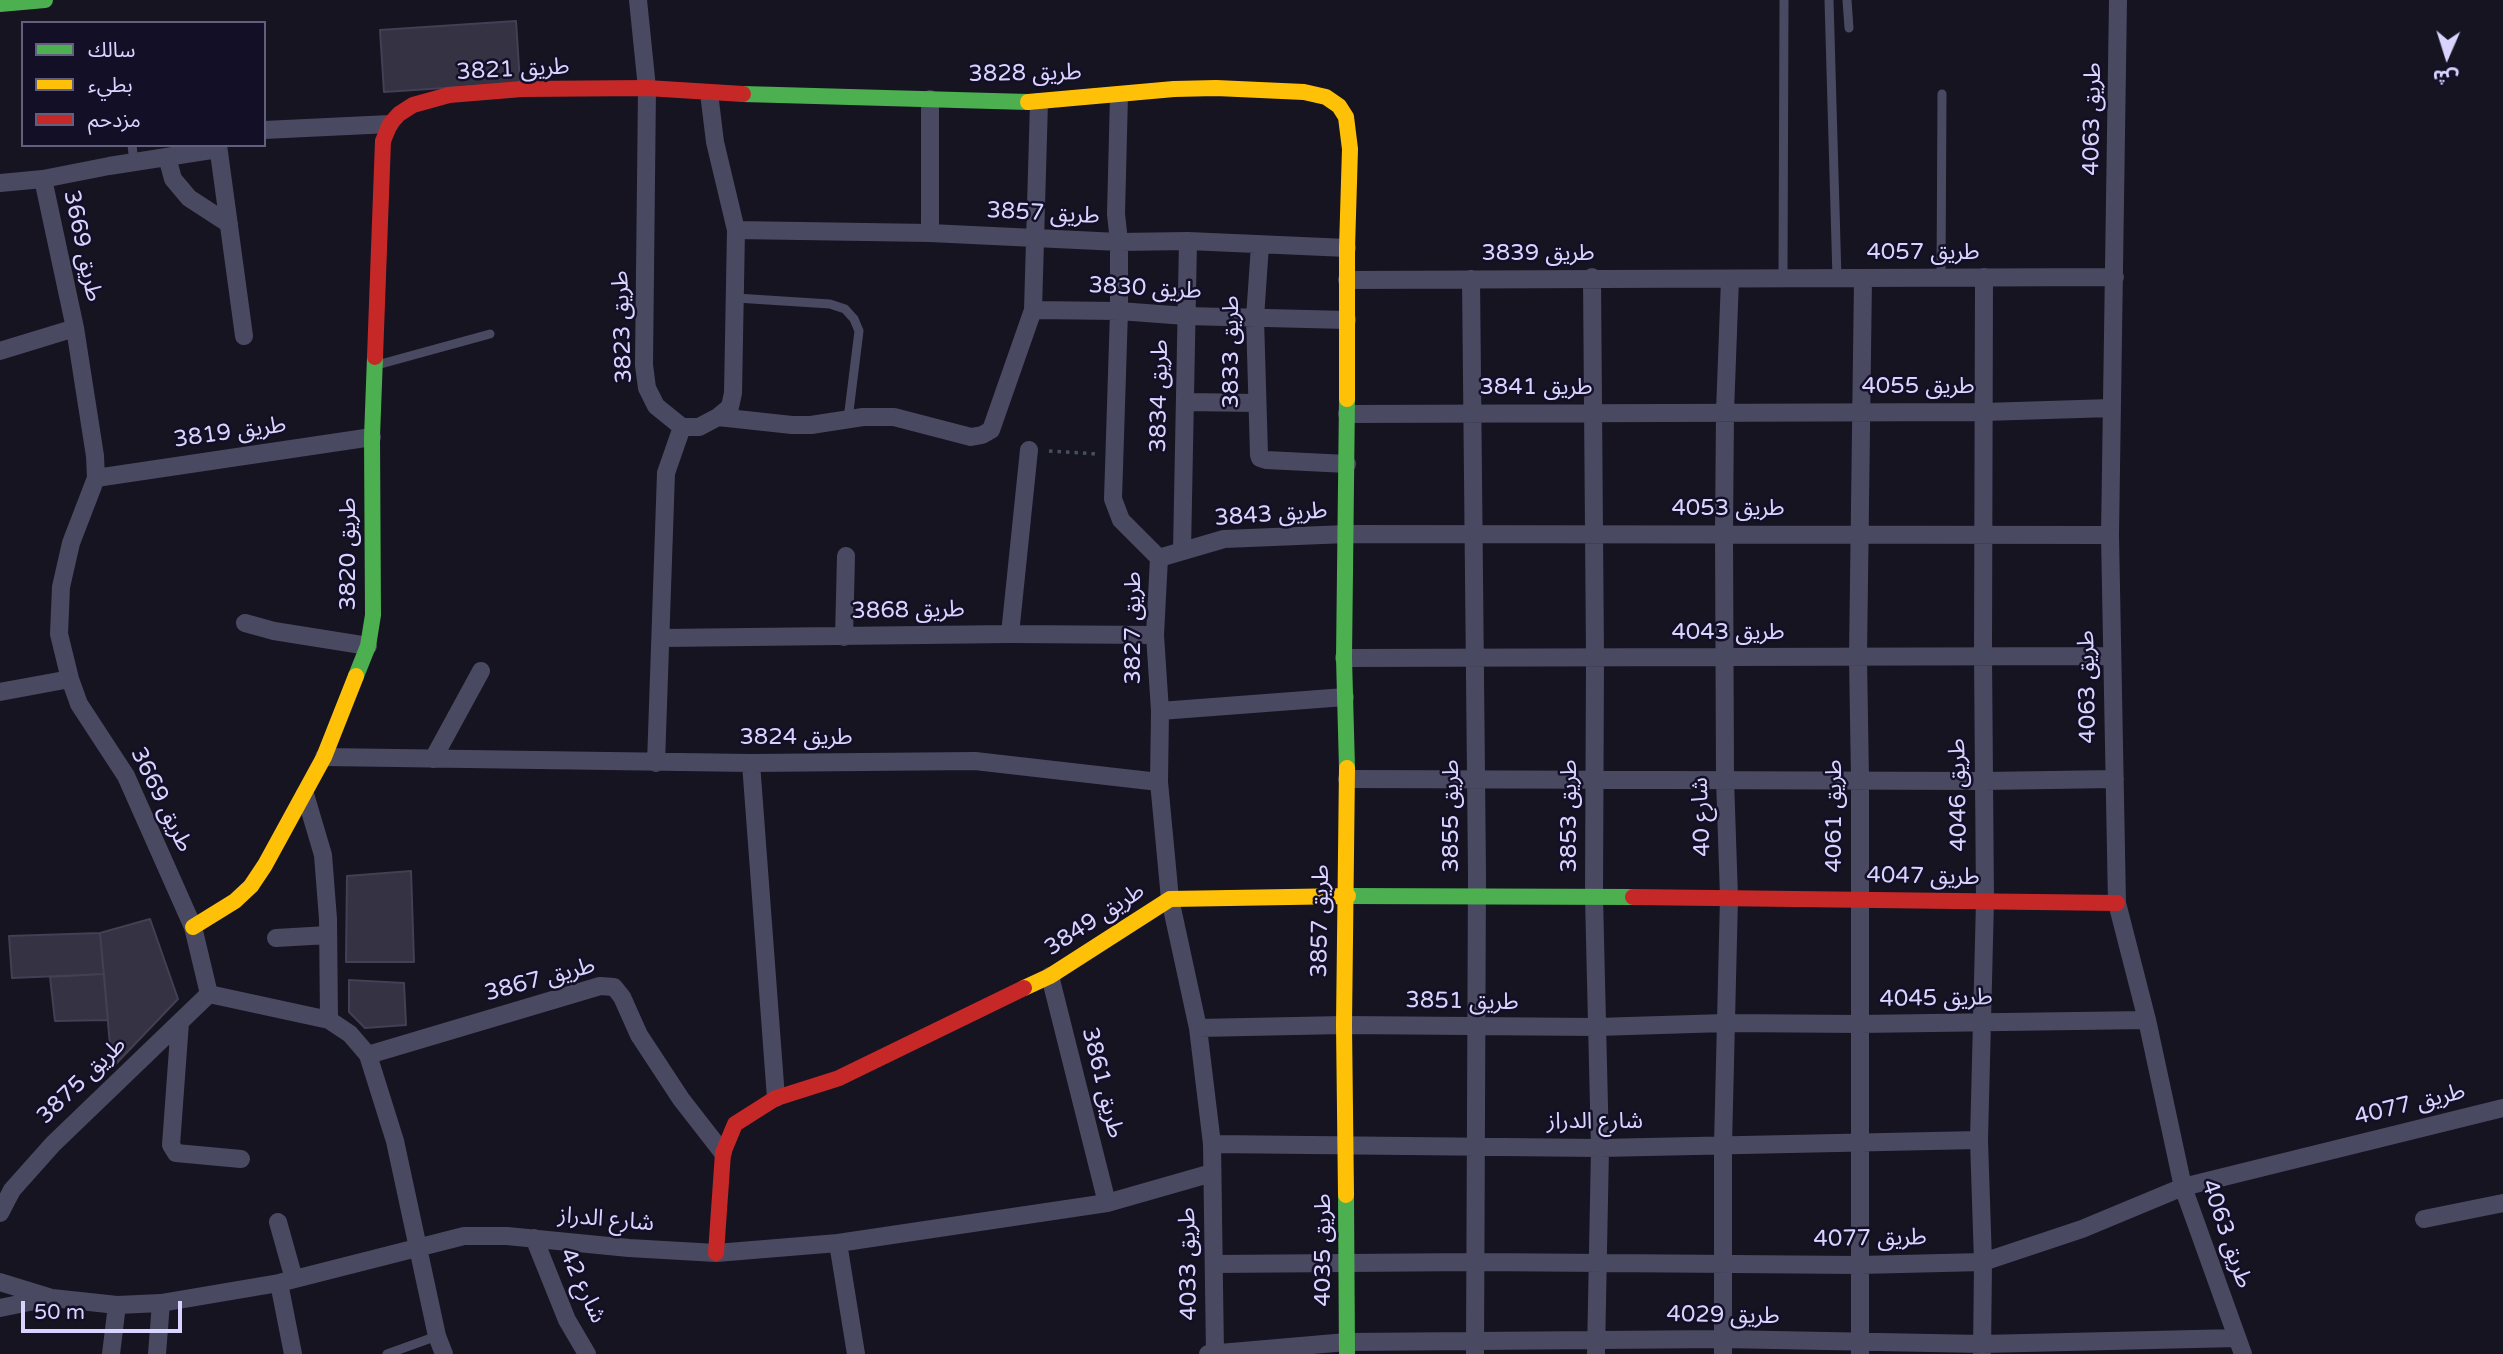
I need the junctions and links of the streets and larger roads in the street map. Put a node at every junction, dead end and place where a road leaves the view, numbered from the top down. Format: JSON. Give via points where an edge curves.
{"nodes":[{"id":1,"x":45,"y":0,"type":"edge"},
{"id":2,"x":638,"y":0,"type":"edge"},
{"id":3,"x":2118,"y":0,"type":"edge"},
{"id":4,"x":0,"y":4,"type":"edge"},
{"id":5,"x":647,"y":88,"type":"junction"},
{"id":6,"x":709,"y":93,"type":"junction"},
{"id":7,"x":1119,"y":95,"type":"junction"},
{"id":8,"x":930,"y":99,"type":"junction"},
{"id":9,"x":1039,"y":102,"type":"junction"},
{"id":10,"x":1339,"y":106,"type":"joint"},
{"id":11,"x":390,"y":124,"type":"junction"},
{"id":12,"x":266,"y":130,"type":"edge"},
{"id":13,"x":218,"y":147,"type":"edge"},
{"id":14,"x":133,"y":154,"type":"edge"},
{"id":15,"x":167,"y":157,"type":"junction"},
{"id":16,"x":43,"y":179,"type":"junction"},
{"id":17,"x":0,"y":183,"type":"edge"},
{"id":18,"x":229,"y":224,"type":"junction"},
{"id":19,"x":736,"y":230,"type":"junction"},
{"id":20,"x":930,"y":233,"type":"junction"},
{"id":21,"x":1035,"y":238,"type":"junction"},
{"id":22,"x":1188,"y":241,"type":"junction"},
{"id":23,"x":1119,"y":242,"type":"junction"},
{"id":24,"x":1260,"y":245,"type":"junction"},
{"id":25,"x":1347,"y":247,"type":"junction"},
{"id":26,"x":1592,"y":277,"type":"junction"},
{"id":27,"x":1984,"y":277,"type":"junction"},
{"id":28,"x":2115,"y":277,"type":"junction"},
{"id":29,"x":1863,"y":278,"type":"junction"},
{"id":30,"x":1471,"y":279,"type":"junction"},
{"id":31,"x":1730,"y":279,"type":"junction"},
{"id":32,"x":1347,"y":280,"type":"junction"},
{"id":33,"x":1033,"y":310,"type":"junction"},
{"id":34,"x":1119,"y":311,"type":"junction"},
{"id":35,"x":1186,"y":316,"type":"junction"},
{"id":36,"x":1255,"y":318,"type":"junction"},
{"id":37,"x":1347,"y":320,"type":"junction"},
{"id":38,"x":75,"y":328,"type":"junction"},
{"id":39,"x":244,"y":336,"type":"dead end"},
{"id":40,"x":0,"y":351,"type":"edge"},
{"id":41,"x":1185,"y":402,"type":"junction"},
{"id":42,"x":1256,"y":403,"type":"junction"},
{"id":43,"x":2111,"y":408,"type":"junction"},
{"id":44,"x":1594,"y":412,"type":"junction"},
{"id":45,"x":1725,"y":412,"type":"junction"},
{"id":46,"x":1860,"y":412,"type":"junction"},
{"id":47,"x":1984,"y":412,"type":"junction"},
{"id":48,"x":1472,"y":413,"type":"junction"},
{"id":49,"x":1347,"y":414,"type":"junction"},
{"id":50,"x":718,"y":417,"type":"junction"},
{"id":51,"x":682,"y":427,"type":"junction"},
{"id":52,"x":372,"y":437,"type":"junction"},
{"id":53,"x":1029,"y":450,"type":"dead end"},
{"id":54,"x":1347,"y":464,"type":"junction"},
{"id":55,"x":96,"y":478,"type":"junction"},
{"id":56,"x":1592,"y":533,"type":"junction"},
{"id":57,"x":1724,"y":533,"type":"junction"},
{"id":58,"x":1347,"y":534,"type":"junction"},
{"id":59,"x":1474,"y":534,"type":"junction"},
{"id":60,"x":1858,"y":535,"type":"junction"},
{"id":61,"x":1984,"y":535,"type":"junction"},
{"id":62,"x":2110,"y":535,"type":"junction"},
{"id":63,"x":1182,"y":551,"type":"junction"},
{"id":64,"x":846,"y":556,"type":"dead end"},
{"id":65,"x":1159,"y":558,"type":"junction"},
{"id":66,"x":245,"y":623,"type":"dead end"},
{"id":67,"x":1010,"y":634,"type":"junction"},
{"id":68,"x":1155,"y":635,"type":"junction"},
{"id":69,"x":844,"y":637,"type":"junction"},
{"id":70,"x":662,"y":638,"type":"junction"},
{"id":71,"x":368,"y":646,"type":"junction"},
{"id":72,"x":1983,"y":656,"type":"junction"},
{"id":73,"x":2112,"y":656,"type":"junction"},
{"id":74,"x":1475,"y":657,"type":"junction"},
{"id":75,"x":1595,"y":657,"type":"junction"},
{"id":76,"x":1858,"y":657,"type":"junction"},
{"id":77,"x":1344,"y":658,"type":"junction"},
{"id":78,"x":1724,"y":658,"type":"junction"},
{"id":79,"x":481,"y":671,"type":"dead end"},
{"id":80,"x":69,"y":680,"type":"junction"},
{"id":81,"x":0,"y":692,"type":"edge"},
{"id":82,"x":1345,"y":697,"type":"junction"},
{"id":83,"x":1160,"y":711,"type":"junction"},
{"id":84,"x":324,"y":757,"type":"junction"},
{"id":85,"x":433,"y":759,"type":"junction"},
{"id":86,"x":656,"y":762,"type":"junction"},
{"id":87,"x":751,"y":763,"type":"junction"},
{"id":88,"x":1347,"y":779,"type":"junction"},
{"id":89,"x":1594,"y":779,"type":"junction"},
{"id":90,"x":1725,"y":779,"type":"junction"},
{"id":91,"x":2115,"y":779,"type":"junction"},
{"id":92,"x":1476,"y":780,"type":"junction"},
{"id":93,"x":1860,"y":780,"type":"junction"},
{"id":94,"x":1984,"y":780,"type":"junction"},
{"id":95,"x":1159,"y":782,"type":"junction"},
{"id":96,"x":305,"y":794,"type":"junction"},
{"id":97,"x":1346,"y":896,"type":"junction"},
{"id":98,"x":1477,"y":897,"type":"junction"},
{"id":99,"x":1594,"y":897,"type":"junction"},
{"id":100,"x":1728,"y":897,"type":"junction"},
{"id":101,"x":1170,"y":899,"type":"junction"},
{"id":102,"x":1860,"y":899,"type":"junction"},
{"id":103,"x":1985,"y":901,"type":"junction"},
{"id":104,"x":2117,"y":903,"type":"junction"},
{"id":105,"x":193,"y":926,"type":"junction"},
{"id":106,"x":328,"y":935,"type":"junction"},
{"id":107,"x":276,"y":938,"type":"dead end"},
{"id":108,"x":1050,"y":976,"type":"junction"},
{"id":109,"x":209,"y":994,"type":"junction"},
{"id":110,"x":329,"y":1020,"type":"junction"},
{"id":111,"x":2147,"y":1020,"type":"junction"},
{"id":112,"x":180,"y":1022,"type":"junction"},
{"id":113,"x":1726,"y":1023,"type":"junction"},
{"id":114,"x":1983,"y":1023,"type":"junction"},
{"id":115,"x":1860,"y":1024,"type":"junction"},
{"id":116,"x":1344,"y":1025,"type":"junction"},
{"id":117,"x":1477,"y":1027,"type":"junction"},
{"id":118,"x":1597,"y":1027,"type":"junction"},
{"id":119,"x":1198,"y":1028,"type":"junction"},
{"id":120,"x":368,"y":1055,"type":"junction"},
{"id":121,"x":776,"y":1098,"type":"junction"},
{"id":122,"x":2503,"y":1108,"type":"edge"},
{"id":123,"x":1979,"y":1140,"type":"junction"},
{"id":124,"x":1860,"y":1141,"type":"junction"},
{"id":125,"x":1212,"y":1144,"type":"junction"},
{"id":126,"x":1723,"y":1145,"type":"junction"},
{"id":127,"x":1346,"y":1146,"type":"junction"},
{"id":128,"x":1476,"y":1146,"type":"junction"},
{"id":129,"x":1600,"y":1148,"type":"junction"},
{"id":130,"x":723,"y":1153,"type":"junction"},
{"id":131,"x":241,"y":1159,"type":"dead end"},
{"id":132,"x":1212,"y":1174,"type":"junction"},
{"id":133,"x":2183,"y":1187,"type":"junction"},
{"id":134,"x":1107,"y":1203,"type":"junction"},
{"id":135,"x":2503,"y":1203,"type":"edge"},
{"id":136,"x":0,"y":1213,"type":"edge"},
{"id":137,"x":2424,"y":1219,"type":"dead end"},
{"id":138,"x":278,"y":1222,"type":"dead end"},
{"id":139,"x":534,"y":1238,"type":"junction"},
{"id":140,"x":838,"y":1243,"type":"junction"},
{"id":141,"x":418,"y":1247,"type":"junction"},
{"id":142,"x":716,"y":1253,"type":"junction"},
{"id":143,"x":1477,"y":1262,"type":"junction"},
{"id":144,"x":1983,"y":1262,"type":"junction"},
{"id":145,"x":1723,"y":1263,"type":"junction"},
{"id":146,"x":1214,"y":1264,"type":"junction"},
{"id":147,"x":1598,"y":1264,"type":"junction"},
{"id":148,"x":1348,"y":1265,"type":"junction"},
{"id":149,"x":1860,"y":1265,"type":"junction"},
{"id":150,"x":286,"y":1281,"type":"junction"},
{"id":151,"x":0,"y":1282,"type":"edge"},
{"id":152,"x":52,"y":1298,"type":"junction"},
{"id":153,"x":161,"y":1303,"type":"junction"},
{"id":154,"x":117,"y":1306,"type":"junction"},
{"id":155,"x":0,"y":1308,"type":"edge"},
{"id":156,"x":2240,"y":1346,"type":"edge"},
{"id":157,"x":1596,"y":1347,"type":"edge"},
{"id":158,"x":1723,"y":1347,"type":"edge"},
{"id":159,"x":1347,"y":1348,"type":"edge"},
{"id":160,"x":1475,"y":1348,"type":"edge"},
{"id":161,"x":1860,"y":1349,"type":"edge"},
{"id":162,"x":1982,"y":1349,"type":"edge"},
{"id":163,"x":111,"y":1354,"type":"edge"},
{"id":164,"x":157,"y":1354,"type":"edge"},
{"id":165,"x":293,"y":1354,"type":"edge"},
{"id":166,"x":444,"y":1354,"type":"edge"},
{"id":167,"x":587,"y":1354,"type":"edge"},
{"id":168,"x":856,"y":1354,"type":"edge"},
{"id":169,"x":1212,"y":1354,"type":"edge"}],
"edges":[{"from":1,"to":4,"type":"street"},
{"from":2,"to":5,"type":"street","name":"طريق 3823"},
{"from":3,"to":28,"type":"street","name":"طريق 4063"},
{"from":5,"to":6,"type":"street","name":"طريق 3828"},
{"from":5,"to":11,"type":"street","name":"طريق 3821","via":[[522,89],[449,96],[413,105]]},
{"from":5,"to":51,"type":"street","name":"طريق 3823","via":[[644,365],[647,388],[656,406]]},
{"from":6,"to":8,"type":"street","name":"طريق 3828"},
{"from":6,"to":19,"type":"street","via":[[715,142]]},
{"from":7,"to":9,"type":"street","name":"طريق 3828"},
{"from":7,"to":10,"type":"street","name":"طريق 3828","via":[[1174,89],[1262,89],[1304,92],[1326,97]]},
{"from":7,"to":23,"type":"street","name":"طريق 3827"},
{"from":8,"to":9,"type":"street","name":"طريق 3828"},
{"from":8,"to":20,"type":"street"},
{"from":9,"to":21,"type":"street"},
{"from":10,"to":25,"type":"street","name":"طريق 3857","via":[[1350,142]]},
{"from":11,"to":12,"type":"street"},
{"from":11,"to":52,"type":"street","name":"طريق 3820","via":[[381,164]]},
{"from":13,"to":15,"type":"street"},
{"from":13,"to":18,"type":"street"},
{"from":14,"to":15,"type":"street"},
{"from":14,"to":16,"type":"street"},
{"from":15,"to":18,"type":"street","via":[[173,178],[189,198]]},
{"from":16,"to":17,"type":"street"},
{"from":16,"to":38,"type":"street","name":"طريق 3669"},
{"from":18,"to":39,"type":"street"},
{"from":19,"to":20,"type":"street","name":"طريق 3857"},
{"from":19,"to":50,"type":"street","via":[[733,393],[730,407]]},
{"from":20,"to":21,"type":"street","name":"طريق 3857"},
{"from":21,"to":23,"type":"street","name":"طريق 3857"},
{"from":21,"to":33,"type":"street"},
{"from":22,"to":23,"type":"street","name":"طريق 3857"},
{"from":22,"to":24,"type":"street","name":"طريق 3857"},
{"from":22,"to":35,"type":"street","name":"طريق 3834"},
{"from":23,"to":34,"type":"street","name":"طريق 3827"},
{"from":24,"to":25,"type":"street","name":"طريق 3857"},
{"from":24,"to":36,"type":"street","name":"طريق 3833"},
{"from":25,"to":32,"type":"street","name":"طريق 3857"},
{"from":26,"to":30,"type":"street","name":"طريق 3839"},
{"from":26,"to":31,"type":"street","name":"طريق 3839"},
{"from":26,"to":44,"type":"street","name":"طريق 3853"},
{"from":27,"to":28,"type":"street","name":"طريق 4057"},
{"from":27,"to":29,"type":"street","name":"طريق 4057"},
{"from":27,"to":47,"type":"street","name":"طريق 4046"},
{"from":28,"to":43,"type":"street","name":"طريق 4063"},
{"from":29,"to":31,"type":"street","name":"طريق 4057"},
{"from":29,"to":46,"type":"street","name":"طريق 4061"},
{"from":30,"to":32,"type":"street","name":"طريق 3839"},
{"from":30,"to":48,"type":"street","name":"طريق 3855"},
{"from":31,"to":45,"type":"street","name":"شارع 40"},
{"from":32,"to":37,"type":"street","name":"طريق 3857"},
{"from":33,"to":34,"type":"street","name":"طريق 3830"},
{"from":33,"to":50,"type":"street","via":[[991,430],[971,437],[879,416],[811,425]]},
{"from":34,"to":35,"type":"street","name":"طريق 3830"},
{"from":34,"to":65,"type":"street","name":"طريق 3827","via":[[1113,499],[1121,520]]},
{"from":35,"to":36,"type":"street","name":"طريق 3830"},
{"from":35,"to":41,"type":"street","name":"طريق 3834"},
{"from":36,"to":37,"type":"street","name":"طريق 3830"},
{"from":36,"to":42,"type":"street","name":"طريق 3833"},
{"from":37,"to":49,"type":"street","name":"طريق 3857"},
{"from":38,"to":40,"type":"street"},
{"from":38,"to":55,"type":"street","name":"طريق 3669"},
{"from":41,"to":42,"type":"street"},
{"from":41,"to":63,"type":"street","name":"طريق 3834"},
{"from":42,"to":54,"type":"street","name":"طريق 3833","via":[[1260,458]]},
{"from":43,"to":47,"type":"street","name":"طريق 4055"},
{"from":43,"to":62,"type":"street","name":"طريق 4063"},
{"from":44,"to":45,"type":"street","name":"طريق 3841"},
{"from":44,"to":48,"type":"street","name":"طريق 3841"},
{"from":44,"to":56,"type":"street","name":"طريق 3853"},
{"from":45,"to":46,"type":"street","name":"طريق 4055"},
{"from":45,"to":57,"type":"street","name":"شارع 40"},
{"from":46,"to":47,"type":"street","name":"طريق 4055"},
{"from":46,"to":60,"type":"street","name":"طريق 4061"},
{"from":47,"to":61,"type":"street","name":"طريق 4046"},
{"from":48,"to":49,"type":"street","name":"طريق 3841"},
{"from":48,"to":59,"type":"street","name":"طريق 3855"},
{"from":49,"to":54,"type":"street","name":"طريق 3857"},
{"from":50,"to":51,"type":"street","via":[[699,427]]},
{"from":51,"to":70,"type":"street","via":[[666,473]]},
{"from":52,"to":55,"type":"street","name":"طريق 3819"},
{"from":52,"to":71,"type":"street","name":"طريق 3820","via":[[373,615]]},
{"from":53,"to":67,"type":"street"},
{"from":54,"to":58,"type":"street","name":"طريق 3857"},
{"from":55,"to":80,"type":"street","name":"طريق 3669","via":[[71,543],[61,587],[59,634]]},
{"from":56,"to":57,"type":"street","name":"طريق 4053"},
{"from":56,"to":59,"type":"street","name":"طريق 4053"},
{"from":56,"to":75,"type":"street","name":"طريق 3853"},
{"from":57,"to":60,"type":"street","name":"طريق 4053"},
{"from":57,"to":78,"type":"street","name":"شارع 40"},
{"from":58,"to":59,"type":"street","name":"طريق 4053"},
{"from":58,"to":63,"type":"street","name":"طريق 3843","via":[[1224,539]]},
{"from":58,"to":77,"type":"street","name":"طريق 3857"},
{"from":59,"to":74,"type":"street","name":"طريق 3855"},
{"from":60,"to":61,"type":"street","name":"طريق 4053"},
{"from":60,"to":76,"type":"street","name":"طريق 4061"},
{"from":61,"to":62,"type":"street","name":"طريق 4053"},
{"from":61,"to":72,"type":"street","name":"طريق 4046"},
{"from":62,"to":73,"type":"street","name":"طريق 4063"},
{"from":63,"to":65,"type":"street","name":"طريق 3843"},
{"from":64,"to":69,"type":"street"},
{"from":65,"to":68,"type":"street","name":"طريق 3827"},
{"from":66,"to":71,"type":"street"},
{"from":67,"to":68,"type":"street","name":"طريق 3868"},
{"from":67,"to":69,"type":"street","name":"طريق 3868"},
{"from":68,"to":83,"type":"street","name":"طريق 3827"},
{"from":69,"to":70,"type":"street","name":"طريق 3868"},
{"from":70,"to":86,"type":"street"},
{"from":71,"to":84,"type":"street","name":"طريق 3820"},
{"from":72,"to":73,"type":"street","name":"طريق 4043"},
{"from":72,"to":76,"type":"street","name":"طريق 4043"},
{"from":72,"to":94,"type":"street","name":"طريق 4046"},
{"from":73,"to":91,"type":"street","name":"طريق 4063"},
{"from":74,"to":75,"type":"street","name":"طريق 4043"},
{"from":74,"to":77,"type":"street","name":"طريق 4043"},
{"from":74,"to":92,"type":"street","name":"طريق 3855"},
{"from":75,"to":78,"type":"street","name":"طريق 4043"},
{"from":75,"to":89,"type":"street","name":"طريق 3853"},
{"from":76,"to":78,"type":"street","name":"طريق 4043"},
{"from":76,"to":93,"type":"street","name":"طريق 4061"},
{"from":77,"to":82,"type":"street","name":"طريق 3857"},
{"from":78,"to":90,"type":"street","name":"شارع 40"},
{"from":79,"to":85,"type":"street"},
{"from":80,"to":81,"type":"street"},
{"from":80,"to":105,"type":"street","name":"طريق 3669","via":[[79,704],[126,776]]},
{"from":82,"to":83,"type":"street"},
{"from":82,"to":88,"type":"street","name":"طريق 3857"},
{"from":83,"to":95,"type":"street","name":"طريق 3827"},
{"from":84,"to":85,"type":"street","name":"طريق 3824"},
{"from":84,"to":96,"type":"street","name":"طريق 3820"},
{"from":85,"to":86,"type":"street","name":"طريق 3824"},
{"from":86,"to":87,"type":"street","name":"طريق 3824"},
{"from":87,"to":95,"type":"street","name":"طريق 3824","via":[[975,761]]},
{"from":87,"to":121,"type":"street"},
{"from":88,"to":92,"type":"street"},
{"from":88,"to":97,"type":"street","name":"طريق 3857"},
{"from":89,"to":90,"type":"street"},
{"from":89,"to":92,"type":"street"},
{"from":89,"to":99,"type":"street","name":"طريق 3853"},
{"from":90,"to":93,"type":"street"},
{"from":90,"to":100,"type":"street","name":"شارع 40"},
{"from":91,"to":94,"type":"street"},
{"from":91,"to":104,"type":"street","name":"طريق 4063"},
{"from":92,"to":98,"type":"street","name":"طريق 3855"},
{"from":93,"to":94,"type":"street"},
{"from":93,"to":102,"type":"street","name":"طريق 4061"},
{"from":94,"to":103,"type":"street","name":"طريق 4046"},
{"from":95,"to":101,"type":"street","name":"طريق 3827"},
{"from":96,"to":105,"type":"street","name":"طريق 3820","via":[[251,886]]},
{"from":96,"to":106,"type":"street","via":[[323,855]]},
{"from":97,"to":98,"type":"street","name":"طريق 3849"},
{"from":97,"to":101,"type":"street","name":"طريق 3849"},
{"from":97,"to":116,"type":"street","name":"طريق 3857"},
{"from":98,"to":99,"type":"street","name":"طريق 3849"},
{"from":98,"to":117,"type":"street","name":"طريق 3855"},
{"from":99,"to":100,"type":"street","name":"طريق 3849"},
{"from":99,"to":118,"type":"street","name":"طريق 3853"},
{"from":100,"to":102,"type":"street","name":"طريق 4047"},
{"from":100,"to":113,"type":"street","name":"شارع 40"},
{"from":101,"to":108,"type":"street","name":"طريق 3849"},
{"from":101,"to":119,"type":"street","name":"طريق 3827"},
{"from":102,"to":103,"type":"street","name":"طريق 4047"},
{"from":102,"to":115,"type":"street","name":"طريق 4061"},
{"from":103,"to":104,"type":"street","name":"طريق 4047"},
{"from":103,"to":114,"type":"street","name":"طريق 4046"},
{"from":104,"to":111,"type":"street","name":"طريق 4063"},
{"from":105,"to":109,"type":"street","name":"طريق 3669"},
{"from":106,"to":107,"type":"street"},
{"from":106,"to":110,"type":"street"},
{"from":108,"to":121,"type":"street","name":"طريق 3849","via":[[839,1078]]},
{"from":108,"to":134,"type":"street","name":"طريق 3861"},
{"from":109,"to":110,"type":"street"},
{"from":109,"to":112,"type":"street","name":"طريق 3875"},
{"from":110,"to":120,"type":"street","via":[[350,1034]]},
{"from":111,"to":114,"type":"street","name":"طريق 4045"},
{"from":111,"to":133,"type":"street","name":"طريق 4063"},
{"from":112,"to":131,"type":"street","via":[[171,1145],[176,1153]]},
{"from":112,"to":136,"type":"street","name":"طريق 3875","via":[[53,1144],[12,1190]]},
{"from":113,"to":115,"type":"street","name":"طريق 4045"},
{"from":113,"to":118,"type":"street","name":"طريق 3851"},
{"from":113,"to":126,"type":"street","name":"شارع 40"},
{"from":114,"to":115,"type":"street","name":"طريق 4045"},
{"from":114,"to":123,"type":"street","name":"طريق 4046"},
{"from":115,"to":124,"type":"street","name":"طريق 4061"},
{"from":116,"to":117,"type":"street","name":"طريق 3851"},
{"from":116,"to":119,"type":"street","name":"طريق 3851"},
{"from":116,"to":127,"type":"street","name":"طريق 3857"},
{"from":117,"to":118,"type":"street","name":"طريق 3851"},
{"from":117,"to":128,"type":"street","name":"طريق 3855"},
{"from":118,"to":129,"type":"street","name":"طريق 3853"},
{"from":119,"to":125,"type":"street","name":"طريق 3827"},
{"from":120,"to":130,"type":"street","name":"طريق 3867","via":[[600,986],[614,987],[639,1035]]},
{"from":120,"to":141,"type":"street","via":[[395,1141]]},
{"from":121,"to":130,"type":"street","name":"طريق 3849","via":[[735,1124]]},
{"from":122,"to":133,"type":"street","name":"طريق 4077"},
{"from":123,"to":124,"type":"street","name":"شارع الدراز"},
{"from":123,"to":144,"type":"street","name":"طريق 4046"},
{"from":124,"to":126,"type":"street","name":"شارع الدراز"},
{"from":124,"to":149,"type":"street","name":"طريق 4061"},
{"from":125,"to":127,"type":"street","name":"شارع الدراز"},
{"from":125,"to":132,"type":"street","name":"طريق 3827"},
{"from":126,"to":129,"type":"street","name":"شارع الدراز"},
{"from":126,"to":145,"type":"street","name":"شارع 40"},
{"from":127,"to":128,"type":"street","name":"شارع الدراز"},
{"from":127,"to":148,"type":"street","name":"طريق 4035"},
{"from":128,"to":129,"type":"street","name":"شارع الدراز"},
{"from":128,"to":143,"type":"street","name":"طريق 3855"},
{"from":129,"to":147,"type":"street","name":"طريق 3853"},
{"from":130,"to":142,"type":"street","name":"طريق 3849"},
{"from":132,"to":134,"type":"street","name":"شارع الدراز"},
{"from":132,"to":146,"type":"street","name":"طريق 4033"},
{"from":133,"to":144,"type":"street","name":"طريق 4077","via":[[2082,1229]]},
{"from":133,"to":156,"type":"street","name":"طريق 4063"},
{"from":134,"to":140,"type":"street","name":"شارع الدراز"},
{"from":135,"to":137,"type":"street"},
{"from":138,"to":150,"type":"street"},
{"from":139,"to":141,"type":"street","name":"شارع الدراز","via":[[464,1236]]},
{"from":139,"to":142,"type":"street","name":"شارع الدراز"},
{"from":139,"to":167,"type":"street","name":"شارع 42","via":[[567,1320]]},
{"from":140,"to":142,"type":"street","name":"شارع الدراز"},
{"from":140,"to":168,"type":"street"},
{"from":141,"to":150,"type":"street","name":"شارع الدراز"},
{"from":141,"to":166,"type":"street"},
{"from":143,"to":147,"type":"street","name":"طريق 4077"},
{"from":143,"to":148,"type":"street","name":"طريق 4077"},
{"from":143,"to":160,"type":"street","name":"طريق 3855"},
{"from":144,"to":149,"type":"street","name":"طريق 4077"},
{"from":144,"to":162,"type":"street","name":"طريق 4046"},
{"from":145,"to":147,"type":"street","name":"طريق 4077"},
{"from":145,"to":149,"type":"street","name":"طريق 4077"},
{"from":145,"to":158,"type":"street","name":"شارع 40"},
{"from":146,"to":148,"type":"street","name":"طريق 4077"},
{"from":146,"to":169,"type":"street","name":"طريق 4033"},
{"from":147,"to":157,"type":"street","name":"طريق 3853"},
{"from":148,"to":159,"type":"street","name":"طريق 4035"},
{"from":149,"to":161,"type":"street","name":"طريق 4061"},
{"from":150,"to":153,"type":"street","name":"شارع الدراز"},
{"from":150,"to":165,"type":"street"},
{"from":151,"to":152,"type":"street","name":"شارع الدراز"},
{"from":152,"to":154,"type":"street","name":"شارع الدراز"},
{"from":152,"to":155,"type":"street"},
{"from":153,"to":154,"type":"street","name":"شارع الدراز"},
{"from":153,"to":164,"type":"street"},
{"from":154,"to":163,"type":"street"},
{"from":156,"to":162,"type":"street","name":"طريق 4029"},
{"from":157,"to":158,"type":"street","name":"طريق 4029"},
{"from":157,"to":160,"type":"street","name":"طريق 4029"},
{"from":158,"to":161,"type":"street","name":"طريق 4029"},
{"from":159,"to":160,"type":"street","name":"طريق 4029"},
{"from":159,"to":169,"type":"street","name":"طريق 4029"},
{"from":161,"to":162,"type":"street","name":"طريق 4029"}]}
